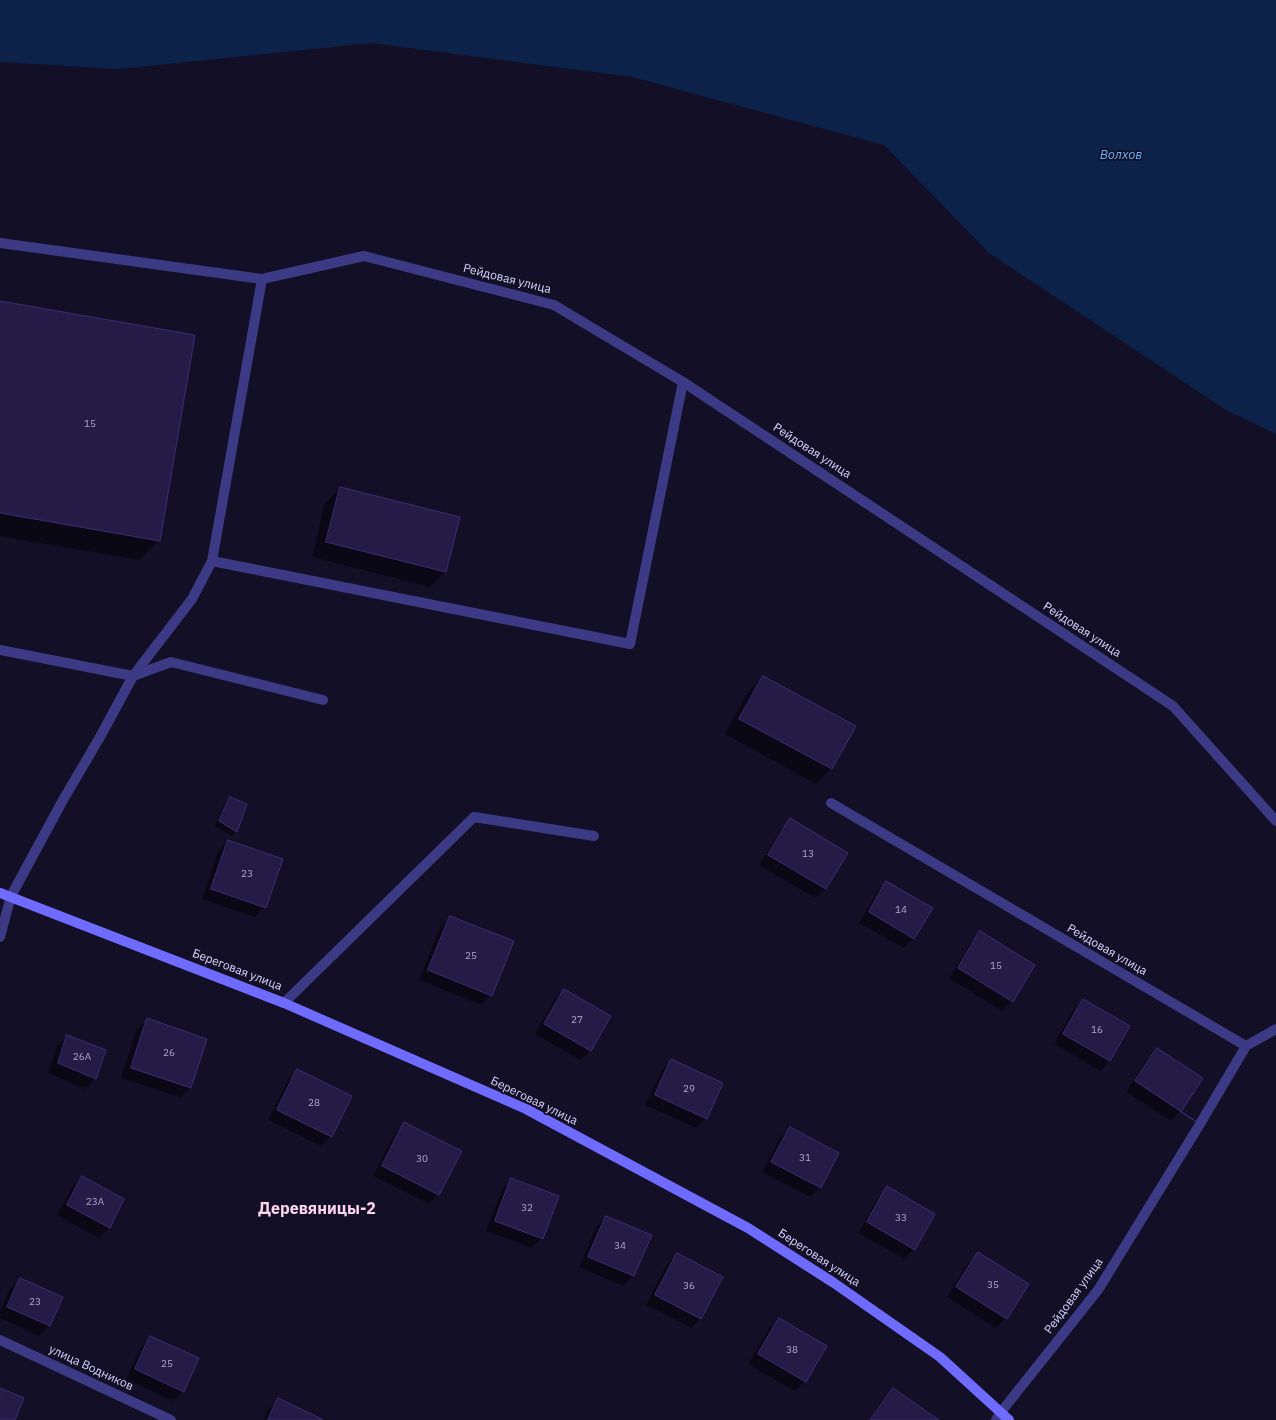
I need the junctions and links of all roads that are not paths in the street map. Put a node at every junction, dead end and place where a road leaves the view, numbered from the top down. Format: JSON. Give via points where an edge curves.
{"nodes":[{"id":1,"x":0,"y":243,"type":"edge"},
{"id":2,"x":262,"y":279,"type":"junction"},
{"id":3,"x":683,"y":382,"type":"junction"},
{"id":4,"x":212,"y":561,"type":"junction"},
{"id":5,"x":0,"y":650,"type":"edge"},
{"id":6,"x":133,"y":676,"type":"junction"},
{"id":7,"x":323,"y":700,"type":"dead end"},
{"id":8,"x":831,"y":803,"type":"dead end"},
{"id":9,"x":1276,"y":821,"type":"edge"},
{"id":10,"x":594,"y":836,"type":"dead end"},
{"id":11,"x":0,"y":892,"type":"edge"},
{"id":12,"x":11,"y":896,"type":"junction"},
{"id":13,"x":0,"y":937,"type":"edge"},
{"id":14,"x":284,"y":1003,"type":"junction"},
{"id":15,"x":1276,"y":1029,"type":"edge"},
{"id":16,"x":1246,"y":1046,"type":"junction"},
{"id":17,"x":0,"y":1340,"type":"edge"},
{"id":18,"x":998,"y":1416,"type":"edge"},
{"id":19,"x":171,"y":1420,"type":"edge"},
{"id":20,"x":1009,"y":1420,"type":"edge"}],
"edges":[{"from":1,"to":2,"type":"street"},
{"from":2,"to":3,"type":"street","name":"Рейдовая улица","via":[[364,256],[554,305]]},
{"from":2,"to":4,"type":"street"},
{"from":3,"to":4,"type":"street","via":[[630,644]]},
{"from":3,"to":9,"type":"street","name":"Рейдовая улица","via":[[1173,706]]},
{"from":4,"to":6,"type":"street","via":[[192,598]]},
{"from":5,"to":6,"type":"street"},
{"from":6,"to":7,"type":"street","via":[[171,662]]},
{"from":6,"to":12,"type":"street"},
{"from":8,"to":16,"type":"street","name":"Рейдовая улица"},
{"from":10,"to":14,"type":"street","via":[[474,817]]},
{"from":11,"to":12,"type":"street","name":"Береговая улица"},
{"from":12,"to":13,"type":"street"},
{"from":12,"to":14,"type":"street","name":"Береговая улица"},
{"from":14,"to":18,"type":"street","name":"Береговая улица","via":[[526,1109],[748,1228],[834,1283],[940,1357]]},
{"from":15,"to":16,"type":"street","name":"Рейдовая улица"},
{"from":16,"to":18,"type":"street","name":"Рейдовая улица","via":[[1098,1290]]},
{"from":17,"to":19,"type":"street","name":"улица Водников"},
{"from":18,"to":20,"type":"street","name":"Береговая улица"}]}
